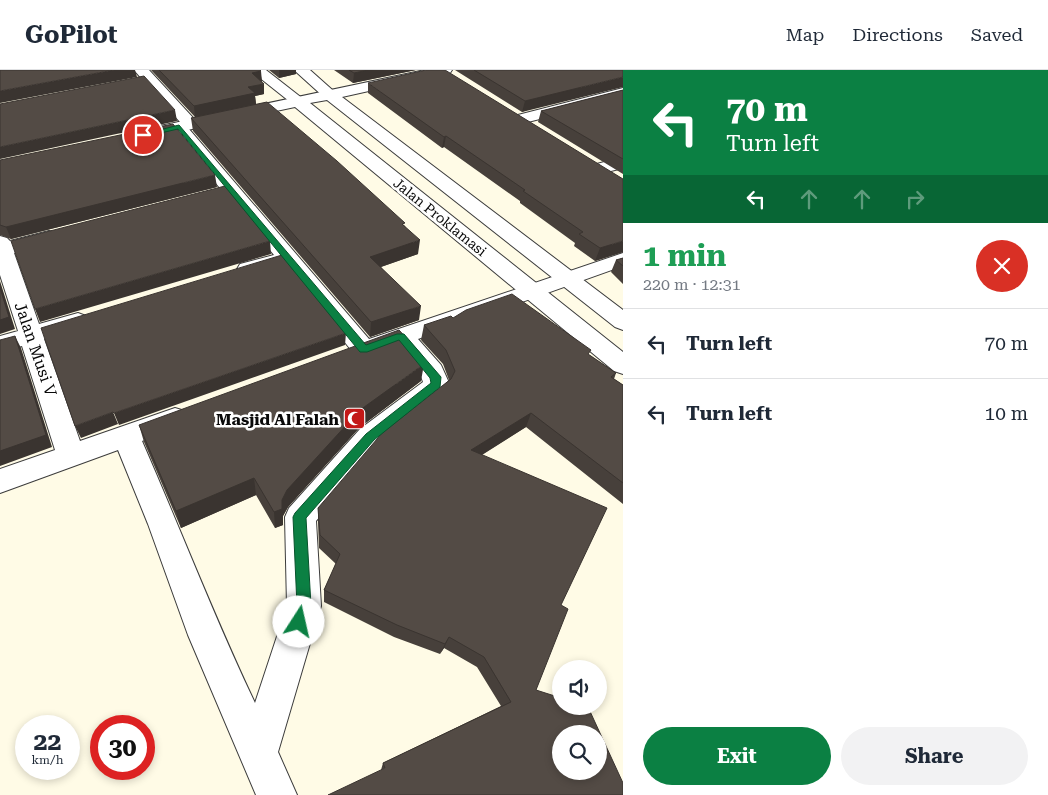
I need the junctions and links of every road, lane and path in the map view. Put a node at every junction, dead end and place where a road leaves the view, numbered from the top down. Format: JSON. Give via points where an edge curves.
{"nodes":[{"id":1,"x":257,"y":70,"type":"edge"},
{"id":2,"x":301,"y":70,"type":"edge"},
{"id":3,"x":437,"y":71,"type":"edge"},
{"id":4,"x":146,"y":75,"type":"edge"},
{"id":5,"x":461,"y":83,"type":"edge"},
{"id":6,"x":131,"y":84,"type":"edge"},
{"id":7,"x":623,"y":93,"type":"edge"},
{"id":8,"x":330,"y":95,"type":"junction"},
{"id":9,"x":299,"y":102,"type":"junction"},
{"id":10,"x":503,"y":109,"type":"edge"},
{"id":11,"x":520,"y":119,"type":"junction"},
{"id":12,"x":185,"y":126,"type":"junction"},
{"id":13,"x":536,"y":129,"type":"edge"},
{"id":14,"x":123,"y":139,"type":"edge"},
{"id":15,"x":584,"y":159,"type":"edge"},
{"id":16,"x":623,"y":162,"type":"edge"},
{"id":17,"x":600,"y":169,"type":"junction"},
{"id":18,"x":615,"y":179,"type":"edge"},
{"id":19,"x":69,"y":232,"type":"edge"},
{"id":20,"x":1,"y":247,"type":"edge"},
{"id":21,"x":288,"y":257,"type":"junction"},
{"id":22,"x":623,"y":258,"type":"edge"},
{"id":23,"x":231,"y":274,"type":"edge"},
{"id":24,"x":564,"y":278,"type":"junction"},
{"id":25,"x":530,"y":290,"type":"junction"},
{"id":26,"x":98,"y":315,"type":"edge"},
{"id":27,"x":623,"y":322,"type":"edge"},
{"id":28,"x":31,"y":335,"type":"junction"},
{"id":29,"x":401,"y":336,"type":"junction"},
{"id":30,"x":0,"y":344,"type":"edge"},
{"id":31,"x":364,"y":349,"type":"junction"},
{"id":32,"x":336,"y":359,"type":"edge"},
{"id":33,"x":623,"y":365,"type":"edge"},
{"id":34,"x":199,"y":409,"type":"edge"},
{"id":35,"x":126,"y":436,"type":"junction"},
{"id":36,"x":72,"y":456,"type":"junction"},
{"id":37,"x":0,"y":482,"type":"edge"},
{"id":38,"x":258,"y":753,"type":"junction"},
{"id":39,"x":276,"y":795,"type":"edge"}],
"edges":[{"from":1,"to":9,"type":"street","name":"Jalan Proklamasi"},
{"from":2,"to":8,"type":"street","name":"Jalan Proklamasi"},
{"from":3,"to":5,"type":"street"},
{"from":3,"to":8,"type":"street"},
{"from":4,"to":6,"type":"street"},
{"from":4,"to":12,"type":"street"},
{"from":7,"to":11,"type":"street"},
{"from":8,"to":9,"type":"street"},
{"from":8,"to":24,"type":"street","name":"Jalan Proklamasi"},
{"from":9,"to":12,"type":"street"},
{"from":9,"to":25,"type":"street","name":"Jalan Proklamasi"},
{"from":10,"to":11,"type":"street"},
{"from":11,"to":13,"type":"street"},
{"from":12,"to":14,"type":"street"},
{"from":12,"to":21,"type":"street","via":[[222,192]]},
{"from":15,"to":17,"type":"street"},
{"from":16,"to":17,"type":"street"},
{"from":17,"to":18,"type":"street"},
{"from":19,"to":20,"type":"street"},
{"from":20,"to":28,"type":"street","name":"Jalan Musi V"},
{"from":21,"to":23,"type":"street"},
{"from":21,"to":31,"type":"street"},
{"from":22,"to":24,"type":"street"},
{"from":24,"to":25,"type":"street"},
{"from":24,"to":27,"type":"street","name":"Jalan Proklamasi"},
{"from":25,"to":29,"type":"street"},
{"from":25,"to":33,"type":"street","name":"Jalan Proklamasi"},
{"from":26,"to":28,"type":"street"},
{"from":28,"to":30,"type":"street"},
{"from":28,"to":36,"type":"street","name":"Jalan Musi V"},
{"from":29,"to":31,"type":"street"},
{"from":29,"to":38,"type":"street","via":[[430,368],[437,385],[370,437],[300,517],[304,606]]},
{"from":31,"to":32,"type":"street"},
{"from":34,"to":35,"type":"street"},
{"from":35,"to":36,"type":"street"},
{"from":35,"to":38,"type":"street","via":[[205,635]]},
{"from":36,"to":37,"type":"street"},
{"from":38,"to":39,"type":"street"}]}
